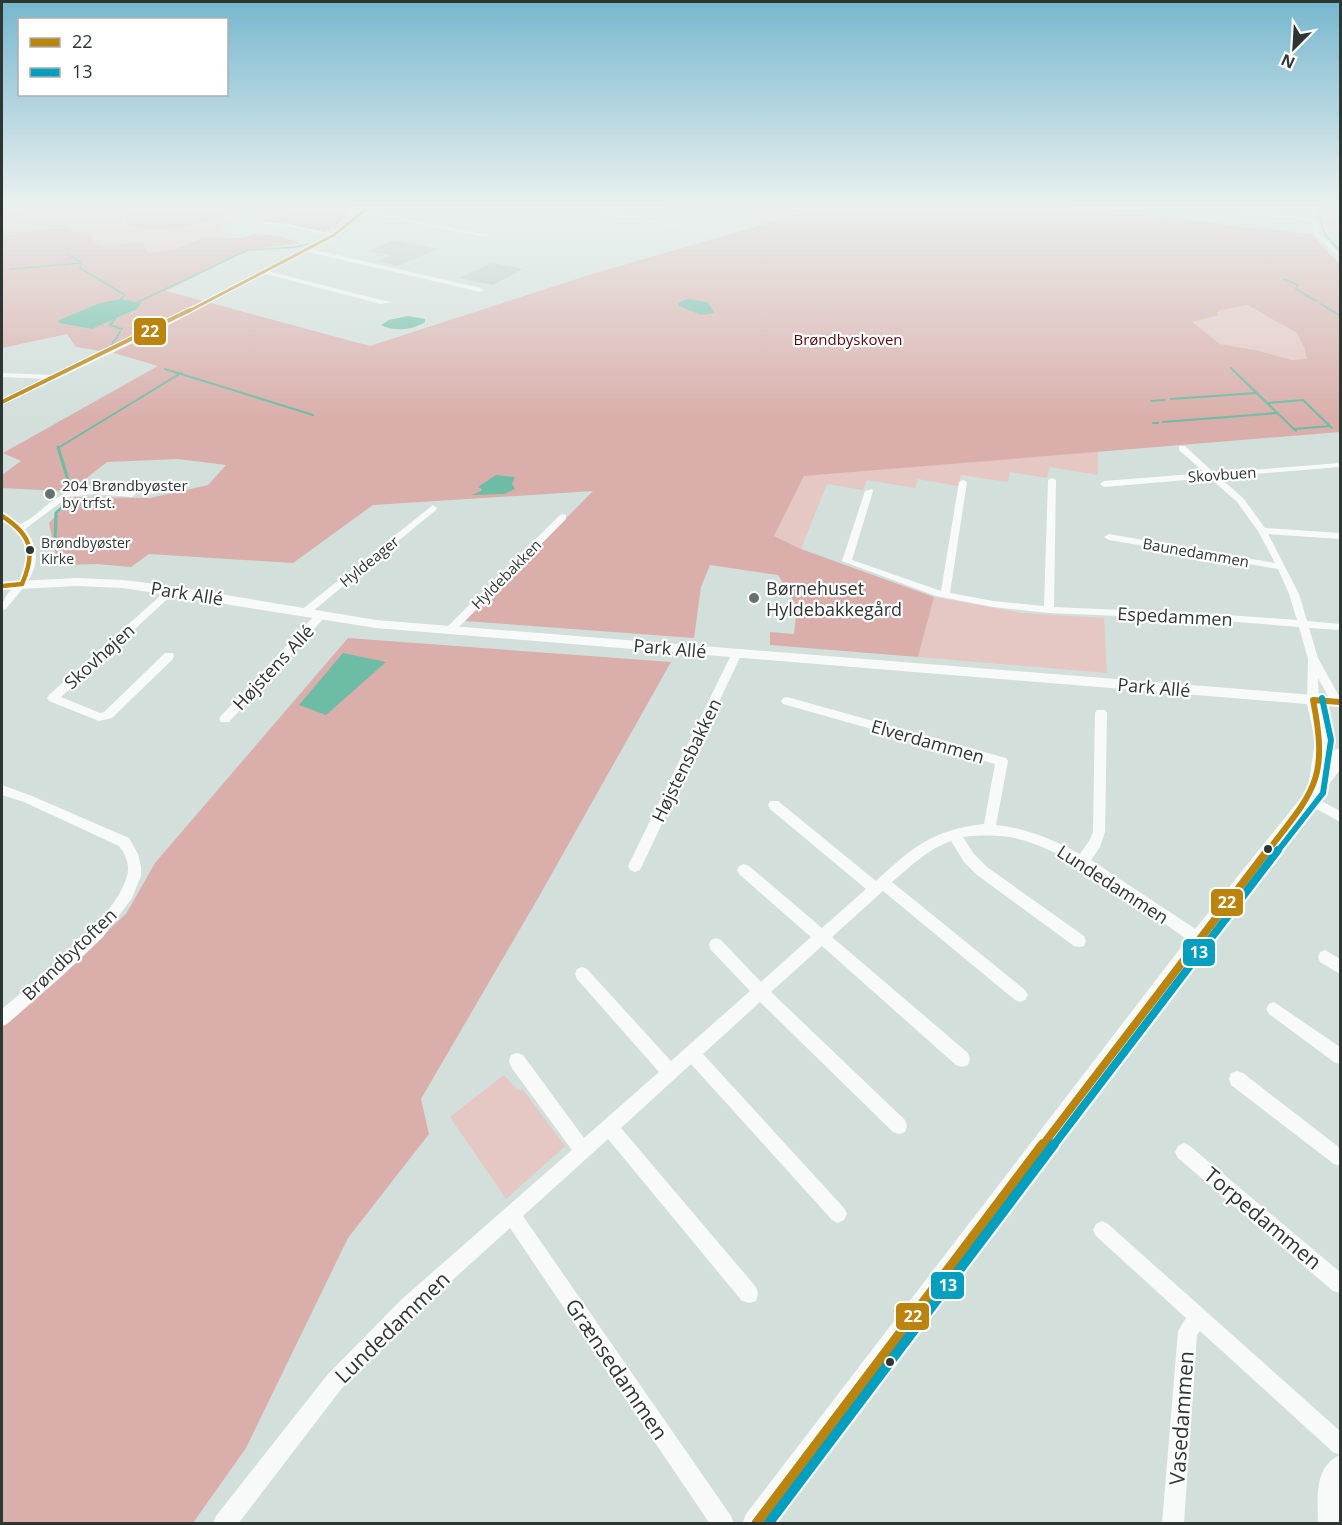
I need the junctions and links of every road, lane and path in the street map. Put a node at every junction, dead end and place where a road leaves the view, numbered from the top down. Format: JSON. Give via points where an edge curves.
{"nodes":[{"id":1,"x":254,"y":277,"type":"edge"},
{"id":2,"x":284,"y":277,"type":"edge"},
{"id":3,"x":425,"y":277,"type":"edge"},
{"id":4,"x":481,"y":290,"type":"dead end"},
{"id":5,"x":390,"y":302,"type":"dead end"},
{"id":6,"x":2,"y":375,"type":"edge"},
{"id":7,"x":52,"y":377,"type":"junction"},
{"id":8,"x":2,"y":402,"type":"edge"},
{"id":9,"x":1182,"y":448,"type":"dead end"},
{"id":10,"x":1341,"y":465,"type":"edge"},
{"id":11,"x":1213,"y":474,"type":"junction"},
{"id":12,"x":1052,"y":480,"type":"dead end"},
{"id":13,"x":963,"y":482,"type":"dead end"},
{"id":14,"x":1104,"y":483,"type":"dead end"},
{"id":15,"x":869,"y":491,"type":"dead end"},
{"id":16,"x":132,"y":494,"type":"dead end"},
{"id":17,"x":434,"y":508,"type":"dead end"},
{"id":18,"x":2,"y":516,"type":"edge"},
{"id":19,"x":563,"y":517,"type":"dead end"},
{"id":20,"x":20,"y":528,"type":"junction"},
{"id":21,"x":1262,"y":531,"type":"junction"},
{"id":22,"x":1341,"y":536,"type":"edge"},
{"id":23,"x":1109,"y":537,"type":"dead end"},
{"id":24,"x":1282,"y":567,"type":"junction"},
{"id":25,"x":22,"y":584,"type":"junction"},
{"id":26,"x":2,"y":586,"type":"edge"},
{"id":27,"x":172,"y":590,"type":"junction"},
{"id":28,"x":945,"y":595,"type":"junction"},
{"id":29,"x":2,"y":607,"type":"edge"},
{"id":30,"x":1049,"y":610,"type":"junction"},
{"id":31,"x":304,"y":613,"type":"junction"},
{"id":32,"x":320,"y":616,"type":"junction"},
{"id":33,"x":1302,"y":625,"type":"junction"},
{"id":34,"x":1341,"y":627,"type":"edge"},
{"id":35,"x":449,"y":631,"type":"junction"},
{"id":36,"x":737,"y":653,"type":"junction"},
{"id":37,"x":169,"y":656,"type":"dead end"},
{"id":38,"x":1313,"y":658,"type":"junction"},
{"id":39,"x":1312,"y":700,"type":"junction"},
{"id":40,"x":787,"y":701,"type":"dead end"},
{"id":41,"x":1339,"y":705,"type":"edge"},
{"id":42,"x":1101,"y":713,"type":"dead end"},
{"id":43,"x":225,"y":719,"type":"dead end"},
{"id":44,"x":1341,"y":754,"type":"edge"},
{"id":45,"x":2,"y":790,"type":"edge"},
{"id":46,"x":1312,"y":794,"type":"junction"},
{"id":47,"x":774,"y":805,"type":"dead end"},
{"id":48,"x":1341,"y":817,"type":"edge"},
{"id":49,"x":989,"y":830,"type":"junction"},
{"id":50,"x":954,"y":834,"type":"junction"},
{"id":51,"x":1083,"y":860,"type":"junction"},
{"id":52,"x":635,"y":866,"type":"dead end"},
{"id":53,"x":744,"y":870,"type":"dead end"},
{"id":54,"x":880,"y":886,"type":"junction"},
{"id":55,"x":822,"y":937,"type":"junction"},
{"id":56,"x":1198,"y":939,"type":"junction"},
{"id":57,"x":1079,"y":940,"type":"dead end"},
{"id":58,"x":716,"y":945,"type":"dead end"},
{"id":59,"x":1325,"y":957,"type":"dead end"},
{"id":60,"x":1341,"y":967,"type":"edge"},
{"id":61,"x":582,"y":974,"type":"dead end"},
{"id":62,"x":761,"y":992,"type":"junction"},
{"id":63,"x":1020,"y":995,"type":"dead end"},
{"id":64,"x":1274,"y":1009,"type":"dead end"},
{"id":65,"x":2,"y":1019,"type":"edge"},
{"id":66,"x":692,"y":1054,"type":"junction"},
{"id":67,"x":1341,"y":1056,"type":"edge"},
{"id":68,"x":962,"y":1059,"type":"dead end"},
{"id":69,"x":516,"y":1062,"type":"dead end"},
{"id":70,"x":671,"y":1073,"type":"junction"},
{"id":71,"x":1237,"y":1079,"type":"dead end"},
{"id":72,"x":899,"y":1126,"type":"dead end"},
{"id":73,"x":609,"y":1127,"type":"junction"},
{"id":74,"x":583,"y":1151,"type":"junction"},
{"id":75,"x":1185,"y":1152,"type":"dead end"},
{"id":76,"x":1341,"y":1158,"type":"edge"},
{"id":77,"x":838,"y":1214,"type":"dead end"},
{"id":78,"x":512,"y":1215,"type":"junction"},
{"id":79,"x":1102,"y":1230,"type":"dead end"},
{"id":80,"x":1341,"y":1284,"type":"edge"},
{"id":81,"x":749,"y":1294,"type":"dead end"},
{"id":82,"x":1199,"y":1317,"type":"junction"},
{"id":83,"x":1341,"y":1445,"type":"edge"},
{"id":84,"x":1341,"y":1466,"type":"edge"},
{"id":85,"x":224,"y":1524,"type":"edge"},
{"id":86,"x":723,"y":1524,"type":"edge"},
{"id":87,"x":756,"y":1524,"type":"edge"},
{"id":88,"x":1173,"y":1524,"type":"edge"},
{"id":89,"x":1329,"y":1524,"type":"edge"}],
"edges":[{"from":1,"to":7,"type":"street"},
{"from":2,"to":5,"type":"street"},
{"from":3,"to":4,"type":"street"},
{"from":6,"to":7,"type":"street"},
{"from":7,"to":8,"type":"street"},
{"from":9,"to":11,"type":"street","name":"Baunedammen"},
{"from":10,"to":11,"type":"street","name":"Skovbuen"},
{"from":11,"to":14,"type":"street","name":"Skovbuen"},
{"from":11,"to":21,"type":"street","name":"Baunedammen","via":[[1240,500]]},
{"from":12,"to":30,"type":"street"},
{"from":13,"to":28,"type":"street"},
{"from":15,"to":28,"type":"street","name":"Espedammen","via":[[847,561]]},
{"from":16,"to":20,"type":"street","via":[[73,493]]},
{"from":17,"to":31,"type":"street","name":"Hyldeager"},
{"from":18,"to":20,"type":"street"},
{"from":19,"to":35,"type":"street","name":"Hyldebakken"},
{"from":20,"to":25,"type":"street","via":[[31,543],[32,558]]},
{"from":21,"to":22,"type":"street","name":"Baunedammen"},
{"from":21,"to":24,"type":"street","name":"Baunedammen"},
{"from":23,"to":24,"type":"street","name":"Baunedammen"},
{"from":24,"to":33,"type":"street","name":"Baunedammen"},
{"from":25,"to":26,"type":"street","name":"Park Allé"},
{"from":25,"to":27,"type":"street","name":"Park Allé","via":[[76,582]]},
{"from":25,"to":29,"type":"street"},
{"from":27,"to":31,"type":"street","name":"Park Allé"},
{"from":27,"to":37,"type":"street","name":"Skovhøjen","via":[[53,698],[99,717],[108,715]]},
{"from":28,"to":30,"type":"street","name":"Espedammen"},
{"from":30,"to":33,"type":"street","name":"Espedammen"},
{"from":31,"to":32,"type":"street","name":"Park Allé"},
{"from":32,"to":35,"type":"street","name":"Park Allé"},
{"from":32,"to":43,"type":"street","name":"Højstens Allé"},
{"from":33,"to":34,"type":"street","name":"Espedammen"},
{"from":33,"to":38,"type":"street","name":"Baunedammen"},
{"from":35,"to":36,"type":"street","name":"Park Allé"},
{"from":36,"to":39,"type":"street","name":"Park Allé"},
{"from":36,"to":52,"type":"street","name":"Højstensbakken"},
{"from":38,"to":39,"type":"street","name":"Baunedammen"},
{"from":38,"to":41,"type":"street","name":"Baunedammen"},
{"from":39,"to":41,"type":"street","name":"Park Allé"},
{"from":39,"to":46,"type":"street","via":[[1322,740]]},
{"from":40,"to":49,"type":"street","name":"Elverdammen","via":[[1002,761]]},
{"from":42,"to":51,"type":"street","via":[[1099,832]]},
{"from":44,"to":46,"type":"street"},
{"from":45,"to":65,"type":"street","name":"Brøndbytoften","via":[[124,842],[130,850],[135,875],[111,918]]},
{"from":46,"to":48,"type":"street"},
{"from":46,"to":56,"type":"street"},
{"from":47,"to":54,"type":"street"},
{"from":49,"to":50,"type":"street","name":"Lundedammen"},
{"from":49,"to":51,"type":"street","name":"Lundedammen","via":[[1046,842]]},
{"from":50,"to":54,"type":"street","name":"Lundedammen","via":[[918,852]]},
{"from":50,"to":57,"type":"street","via":[[982,871]]},
{"from":51,"to":56,"type":"street","name":"Lundedammen"},
{"from":53,"to":55,"type":"street"},
{"from":54,"to":55,"type":"street","name":"Lundedammen"},
{"from":54,"to":63,"type":"street"},
{"from":55,"to":62,"type":"street","name":"Lundedammen"},
{"from":55,"to":68,"type":"street"},
{"from":56,"to":87,"type":"street"},
{"from":58,"to":62,"type":"street"},
{"from":59,"to":60,"type":"street"},
{"from":61,"to":70,"type":"street"},
{"from":62,"to":66,"type":"street","name":"Lundedammen"},
{"from":62,"to":72,"type":"street"},
{"from":64,"to":67,"type":"street"},
{"from":66,"to":70,"type":"street","name":"Lundedammen"},
{"from":66,"to":77,"type":"street"},
{"from":69,"to":74,"type":"street"},
{"from":70,"to":73,"type":"street","name":"Lundedammen"},
{"from":71,"to":76,"type":"street"},
{"from":73,"to":74,"type":"street","name":"Lundedammen"},
{"from":73,"to":81,"type":"street"},
{"from":74,"to":78,"type":"street","name":"Lundedammen"},
{"from":75,"to":80,"type":"street","name":"Torpedammen"},
{"from":78,"to":85,"type":"street","name":"Lundedammen","via":[[409,1306],[335,1382]]},
{"from":78,"to":86,"type":"street","name":"Grænsedammen"},
{"from":79,"to":82,"type":"street","name":"Vasedammen"},
{"from":82,"to":83,"type":"street","name":"Vasedammen"},
{"from":82,"to":88,"type":"street","name":"Vasedammen","via":[[1188,1331]]},
{"from":84,"to":89,"type":"street","via":[[1328,1483]]}]}
